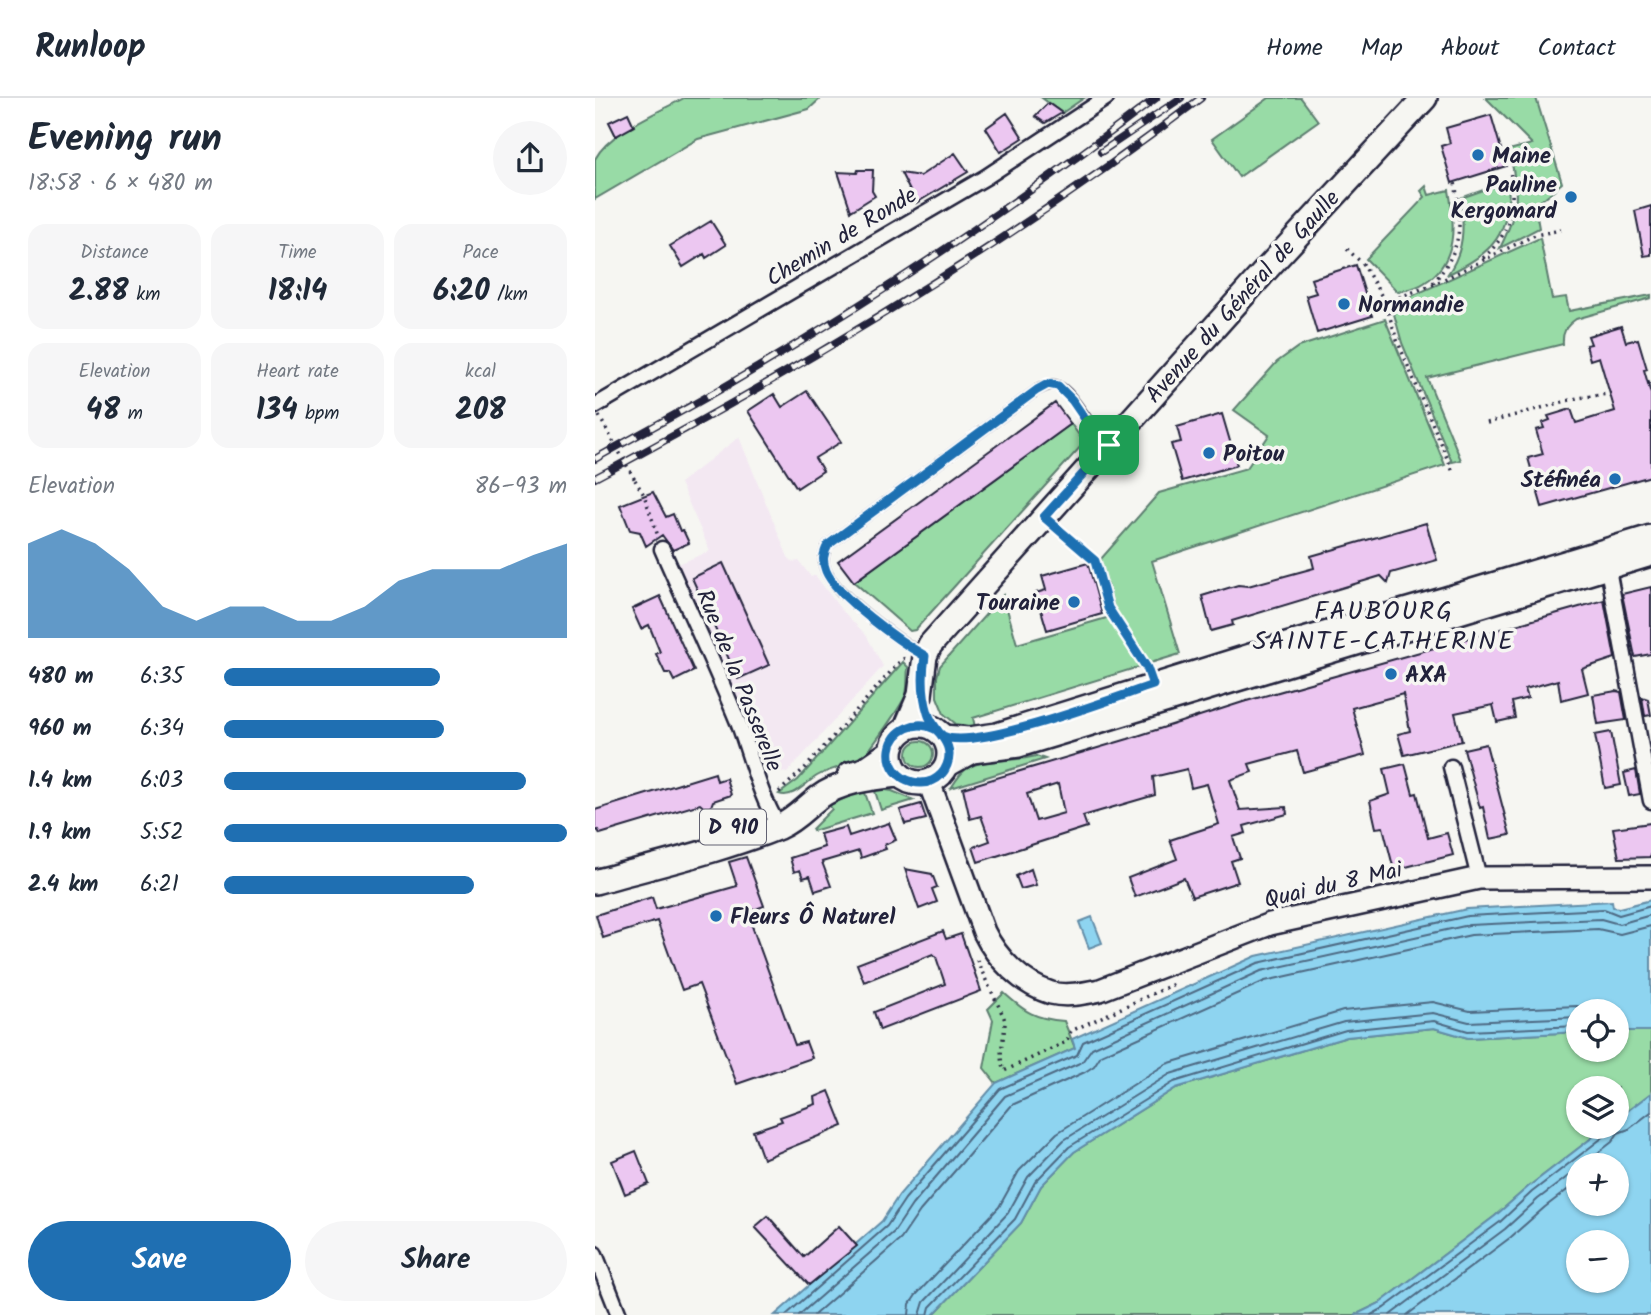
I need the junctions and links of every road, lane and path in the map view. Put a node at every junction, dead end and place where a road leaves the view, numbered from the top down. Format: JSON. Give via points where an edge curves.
{"nodes":[{"id":1,"x":1106,"y":98,"type":"edge"},
{"id":2,"x":1425,"y":98,"type":"edge"},
{"id":3,"x":1510,"y":169,"type":"dead end"},
{"id":4,"x":1455,"y":181,"type":"dead end"},
{"id":5,"x":1561,"y":230,"type":"dead end"},
{"id":6,"x":1347,"y":249,"type":"dead end"},
{"id":7,"x":1479,"y":262,"type":"junction"},
{"id":8,"x":1432,"y":285,"type":"junction"},
{"id":9,"x":1385,"y":302,"type":"junction"},
{"id":10,"x":1616,"y":393,"type":"dead end"},
{"id":11,"x":597,"y":411,"type":"edge"},
{"id":12,"x":1487,"y":424,"type":"dead end"},
{"id":13,"x":1109,"y":445,"type":"junction"},
{"id":14,"x":1453,"y":472,"type":"dead end"},
{"id":15,"x":1044,"y":517,"type":"junction"},
{"id":16,"x":1651,"y":536,"type":"edge"},
{"id":17,"x":662,"y":549,"type":"joint"},
{"id":18,"x":1651,"y":555,"type":"edge"},
{"id":19,"x":1608,"y":569,"type":"junction"},
{"id":20,"x":925,"y":656,"type":"junction"},
{"id":21,"x":922,"y":681,"type":"junction"},
{"id":22,"x":1153,"y":685,"type":"junction"},
{"id":23,"x":906,"y":728,"type":"junction"},
{"id":24,"x":938,"y":732,"type":"junction"},
{"id":25,"x":890,"y":752,"type":"junction"},
{"id":26,"x":947,"y":766,"type":"junction"},
{"id":27,"x":1451,"y":766,"type":"dead end"},
{"id":28,"x":899,"y":775,"type":"junction"},
{"id":29,"x":929,"y":782,"type":"junction"},
{"id":30,"x":1651,"y":801,"type":"edge"},
{"id":31,"x":776,"y":821,"type":"junction"},
{"id":32,"x":595,"y":866,"type":"edge"},
{"id":33,"x":1651,"y":877,"type":"edge"},
{"id":34,"x":1479,"y":878,"type":"junction"},
{"id":35,"x":595,"y":882,"type":"edge"},
{"id":36,"x":595,"y":1254,"type":"edge"},
{"id":37,"x":619,"y":1315,"type":"edge"}],
"edges":[{"from":1,"to":11,"type":"street","name":"Chemin de Ronde","via":[[986,177]]},
{"from":2,"to":13,"type":"main road","name":"Avenue du Général de Gaulle"},
{"from":3,"to":7,"type":"path","via":[[1509,223],[1498,245]]},
{"from":4,"to":8,"type":"path","via":[[1459,228],[1455,252]]},
{"from":5,"to":7,"type":"path","via":[[1535,235]]},
{"from":6,"to":9,"type":"path","via":[[1363,264]]},
{"from":7,"to":8,"type":"path"},
{"from":8,"to":9,"type":"path"},
{"from":9,"to":14,"type":"path"},
{"from":10,"to":12,"type":"path","via":[[1577,398]]},
{"from":11,"to":17,"type":"path","bridge":true,"via":[[644,495]]},
{"from":13,"to":15,"type":"main road","name":"Avenue du Général de Gaulle"},
{"from":13,"to":20,"type":"lane","via":[[1072,400],[1058,386],[1048,384],[828,545],[824,553],[831,581]]},
{"from":15,"to":20,"type":"main road","name":"Avenue du Général de Gaulle"},
{"from":15,"to":22,"type":"path","via":[[1095,561],[1108,608]]},
{"from":16,"to":22,"type":"main road"},
{"from":17,"to":31,"type":"street","name":"Rue de la Passerelle","via":[[727,695],[761,793]]},
{"from":18,"to":19,"type":"main road"},
{"from":19,"to":26,"type":"main road","via":[[1019,746],[972,752]]},
{"from":19,"to":30,"type":"street"},
{"from":20,"to":21,"type":"main road","name":"Avenue du Général de Gaulle"},
{"from":20,"to":31,"type":"path","via":[[902,659],[775,795]]},
{"from":21,"to":23,"type":"main road","name":"Avenue du Général de Gaulle"},
{"from":21,"to":24,"type":"main road","name":"Avenue du Général de Gaulle","via":[[927,713]]},
{"from":22,"to":24,"type":"main road","via":[[997,734],[969,738]]},
{"from":23,"to":24,"type":"main road","via":[[915,725]]},
{"from":23,"to":25,"type":"main road","via":[[895,738]]},
{"from":24,"to":26,"type":"main road","via":[[949,748]]},
{"from":25,"to":28,"type":"main road"},
{"from":25,"to":31,"type":"main road","number":"D 910","via":[[864,770],[827,784]]},
{"from":26,"to":29,"type":"main road"},
{"from":27,"to":34,"type":"street"},
{"from":28,"to":29,"type":"main road","via":[[913,783]]},
{"from":28,"to":31,"type":"main road","number":"D 910","via":[[841,786],[820,796],[795,818]]},
{"from":29,"to":34,"type":"main road","name":"Quai du 8 Mai","via":[[992,949],[1022,978],[1053,994],[1100,990],[1270,924]]},
{"from":31,"to":32,"type":"main road","number":"D 910"},
{"from":31,"to":35,"type":"main road","number":"D 910","via":[[722,847]]},
{"from":33,"to":34,"type":"main road","name":"Quai du 8 Mai"},
{"from":36,"to":37,"type":"street"}]}
